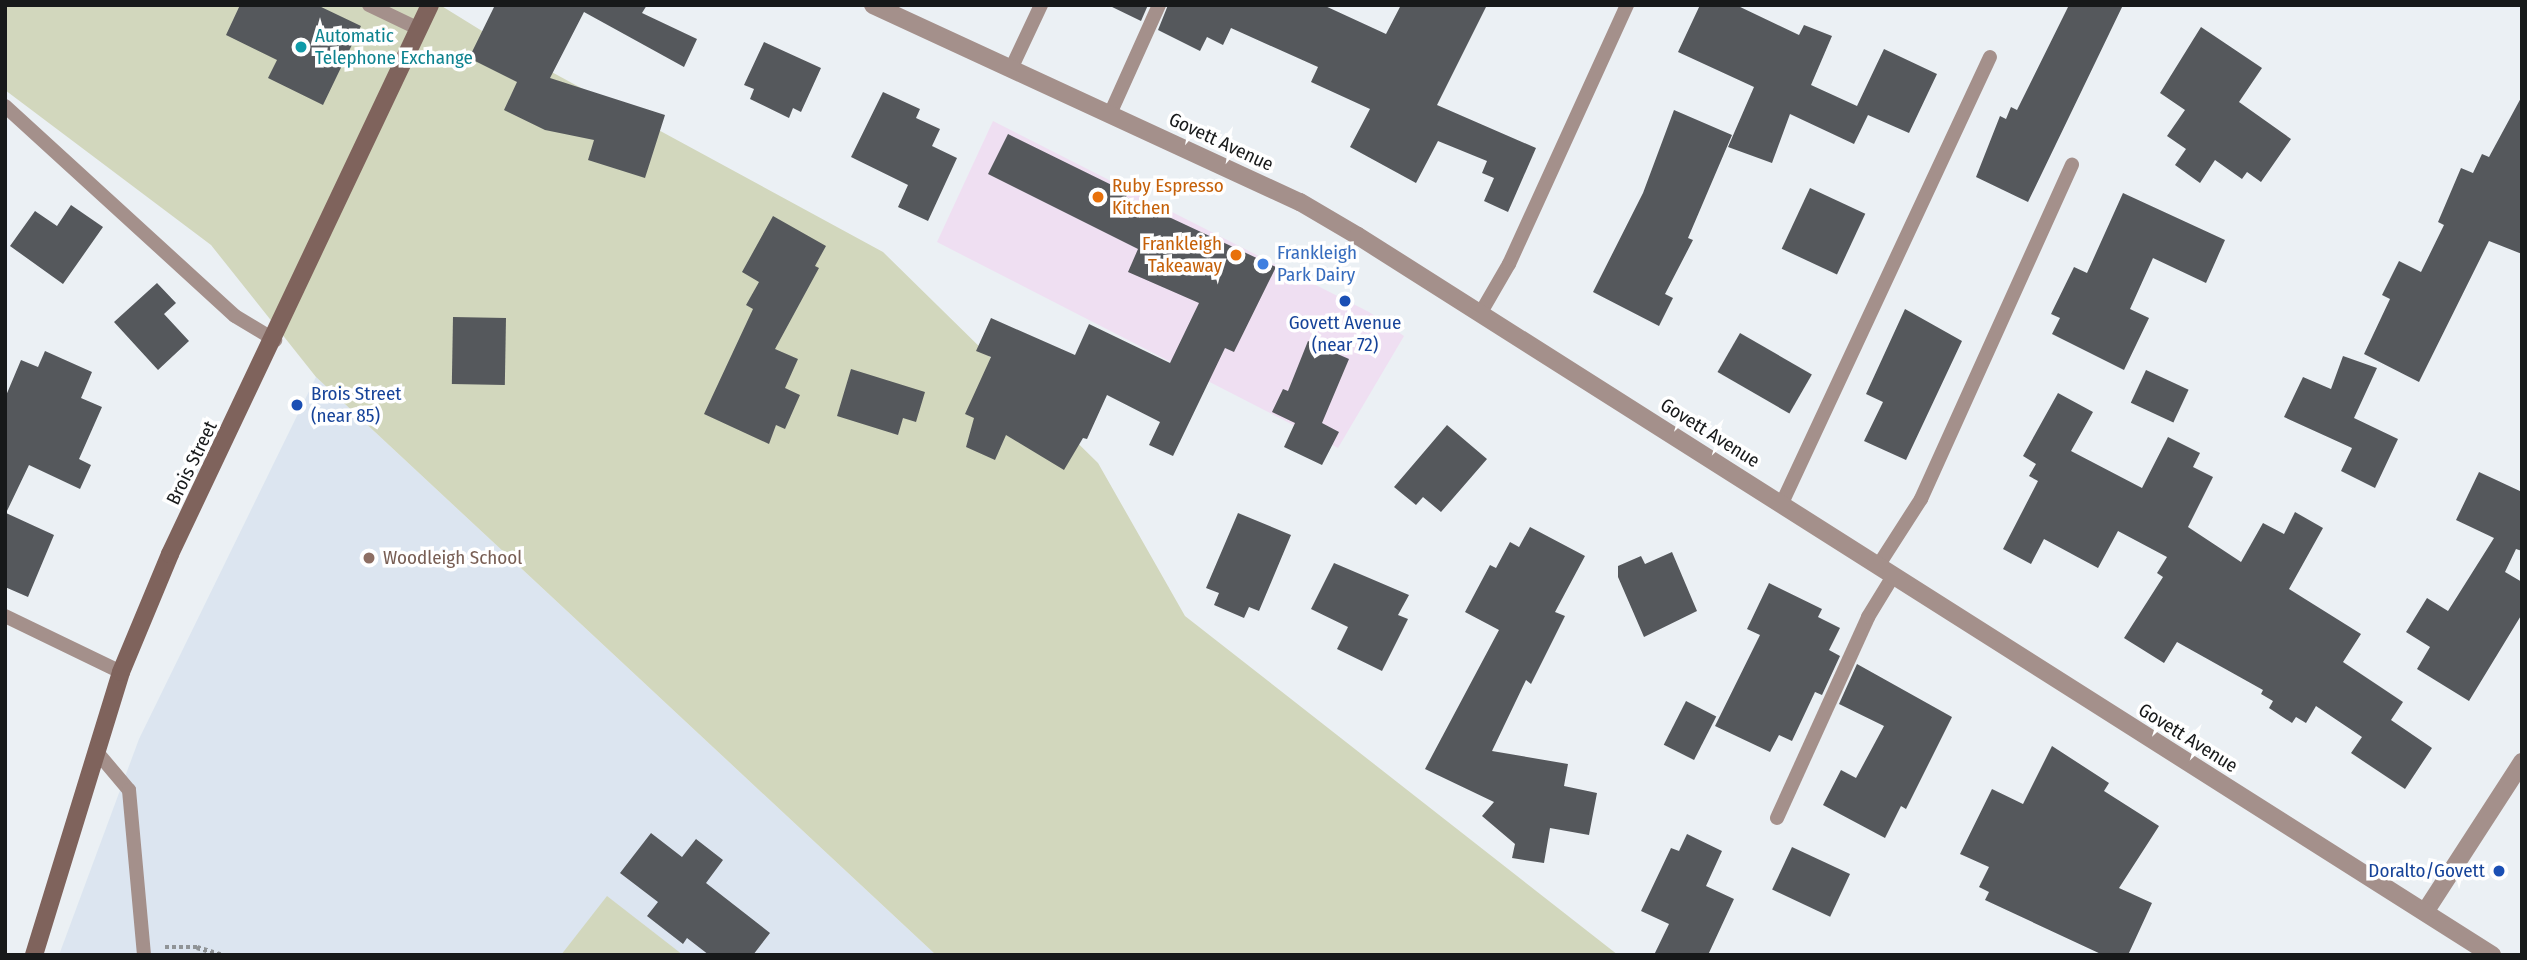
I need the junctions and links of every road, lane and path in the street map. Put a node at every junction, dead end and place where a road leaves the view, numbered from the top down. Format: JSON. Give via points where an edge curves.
{"nodes":[{"id":1,"x":369,"y":5,"type":"edge"},
{"id":2,"x":430,"y":5,"type":"edge"},
{"id":3,"x":873,"y":5,"type":"edge"},
{"id":4,"x":1041,"y":5,"type":"edge"},
{"id":5,"x":1159,"y":5,"type":"edge"},
{"id":6,"x":1627,"y":5,"type":"edge"},
{"id":7,"x":419,"y":29,"type":"junction"},
{"id":8,"x":1990,"y":57,"type":"dead end"},
{"id":9,"x":1011,"y":69,"type":"junction"},
{"id":10,"x":5,"y":106,"type":"edge"},
{"id":11,"x":1110,"y":114,"type":"junction"},
{"id":12,"x":2072,"y":164,"type":"dead end"},
{"id":13,"x":1480,"y":314,"type":"junction"},
{"id":14,"x":275,"y":340,"type":"junction"},
{"id":15,"x":1782,"y":503,"type":"junction"},
{"id":16,"x":1886,"y":571,"type":"junction"},
{"id":17,"x":5,"y":616,"type":"edge"},
{"id":18,"x":121,"y":672,"type":"junction"},
{"id":19,"x":96,"y":751,"type":"junction"},
{"id":20,"x":2522,"y":762,"type":"edge"},
{"id":21,"x":1777,"y":818,"type":"dead end"},
{"id":22,"x":2425,"y":912,"type":"junction"},
{"id":23,"x":144,"y":951,"type":"edge"},
{"id":24,"x":34,"y":955,"type":"edge"},
{"id":25,"x":223,"y":955,"type":"edge"},
{"id":26,"x":2492,"y":955,"type":"edge"}],
"edges":[{"from":1,"to":7,"type":"lane"},
{"from":2,"to":7,"type":"main road","name":"Brois Street"},
{"from":3,"to":9,"type":"street","name":"Govett Avenue"},
{"from":4,"to":9,"type":"lane"},
{"from":5,"to":11,"type":"lane"},
{"from":6,"to":13,"type":"lane","via":[[1509,264]]},
{"from":7,"to":14,"type":"main road","name":"Brois Street"},
{"from":8,"to":15,"type":"lane"},
{"from":9,"to":11,"type":"street","name":"Govett Avenue"},
{"from":10,"to":14,"type":"lane","via":[[235,316]]},
{"from":11,"to":13,"type":"street","name":"Govett Avenue","via":[[1300,202]]},
{"from":12,"to":16,"type":"lane"},
{"from":13,"to":15,"type":"street","name":"Govett Avenue"},
{"from":14,"to":18,"type":"main road","name":"Brois Street","via":[[170,554]]},
{"from":15,"to":16,"type":"street","name":"Govett Avenue"},
{"from":16,"to":21,"type":"lane"},
{"from":16,"to":22,"type":"street","name":"Govett Avenue"},
{"from":17,"to":18,"type":"lane"},
{"from":18,"to":19,"type":"main road","name":"Brois Street"},
{"from":19,"to":23,"type":"lane","via":[[129,790]]},
{"from":19,"to":24,"type":"main road","name":"Brois Street"},
{"from":20,"to":22,"type":"street"},
{"from":22,"to":26,"type":"street","name":"Govett Avenue"},
{"from":23,"to":25,"type":"path","via":[[197,947]]}]}
